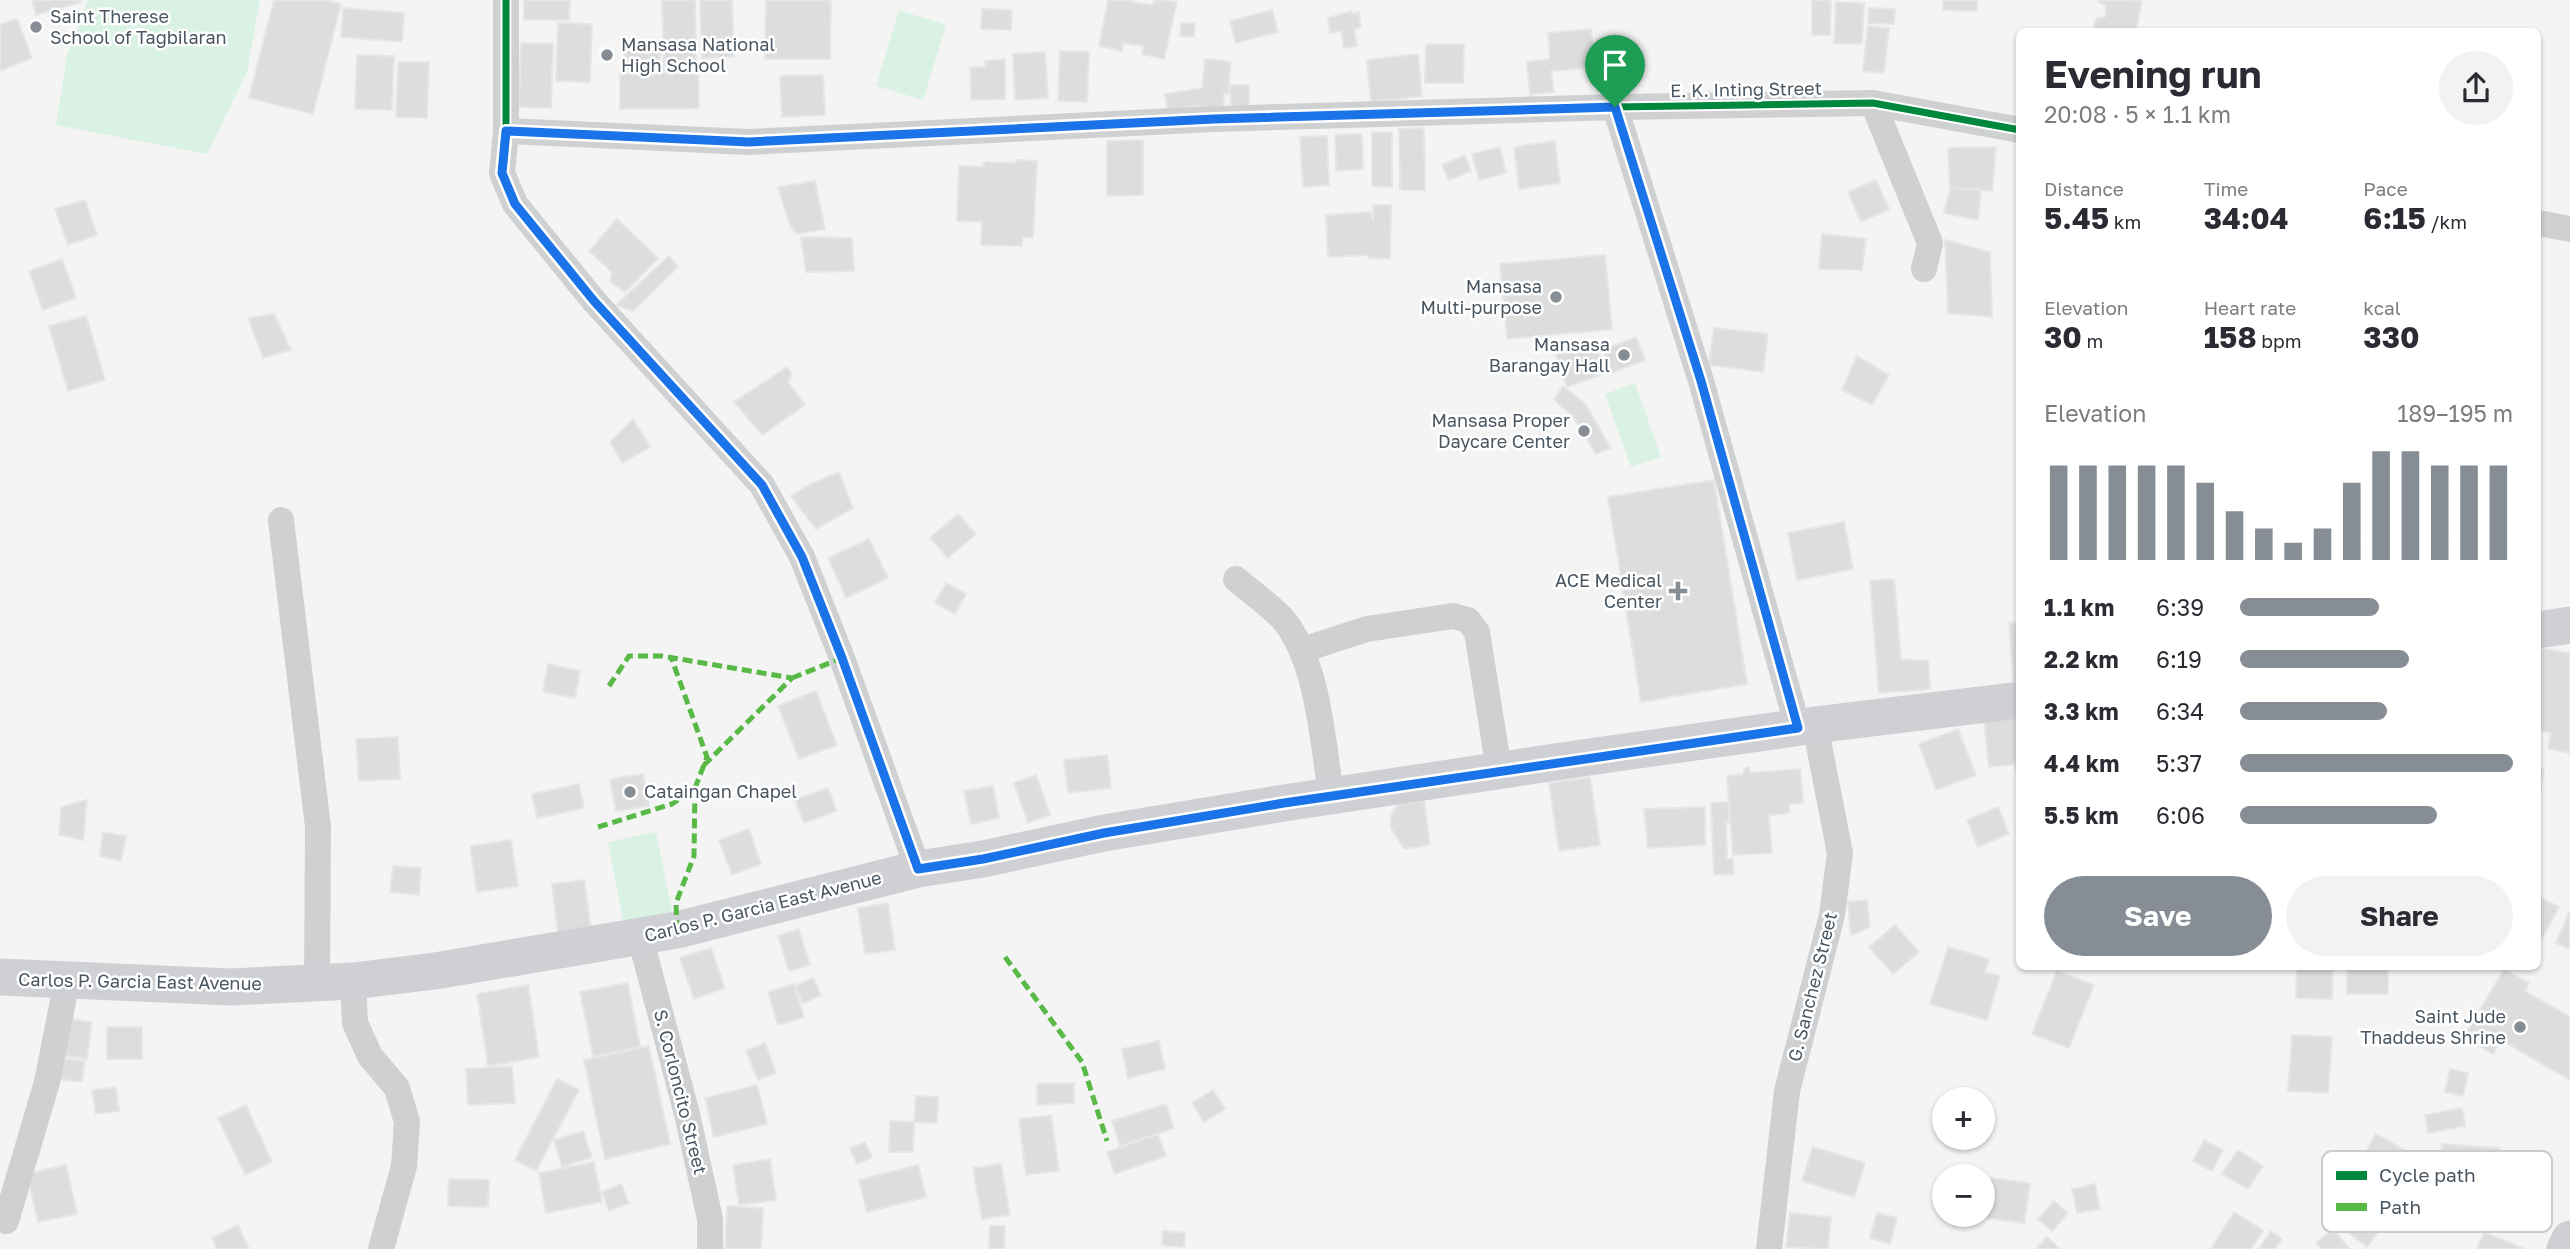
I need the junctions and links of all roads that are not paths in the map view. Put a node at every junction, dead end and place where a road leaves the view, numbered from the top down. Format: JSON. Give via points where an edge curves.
{"nodes":[{"id":1,"x":506,"y":0,"type":"edge"},
{"id":2,"x":1873,"y":103,"type":"junction"},
{"id":3,"x":1615,"y":107,"type":"junction"},
{"id":4,"x":2016,"y":129,"type":"edge"},
{"id":5,"x":506,"y":131,"type":"junction"},
{"id":6,"x":2541,"y":224,"type":"edge"},
{"id":7,"x":2570,"y":229,"type":"edge"},
{"id":8,"x":1924,"y":269,"type":"dead end"},
{"id":9,"x":281,"y":520,"type":"dead end"},
{"id":10,"x":1236,"y":579,"type":"dead end"},
{"id":11,"x":2570,"y":625,"type":"edge"},
{"id":12,"x":2541,"y":630,"type":"edge"},
{"id":13,"x":1302,"y":650,"type":"junction"},
{"id":14,"x":2016,"y":701,"type":"edge"},
{"id":15,"x":1806,"y":727,"type":"junction"},
{"id":16,"x":1500,"y":770,"type":"junction"},
{"id":17,"x":1331,"y":795,"type":"junction"},
{"id":18,"x":918,"y":869,"type":"junction"},
{"id":19,"x":640,"y":937,"type":"junction"},
{"id":20,"x":0,"y":977,"type":"edge"},
{"id":21,"x":66,"y":981,"type":"junction"},
{"id":22,"x":353,"y":981,"type":"junction"},
{"id":23,"x":317,"y":982,"type":"junction"},
{"id":24,"x":6,"y":1220,"type":"dead end"},
{"id":25,"x":2570,"y":1239,"type":"edge"},
{"id":26,"x":381,"y":1249,"type":"edge"},
{"id":27,"x":710,"y":1249,"type":"edge"},
{"id":28,"x":1769,"y":1249,"type":"edge"},
{"id":29,"x":2565,"y":1249,"type":"edge"}],
"edges":[{"from":1,"to":5,"type":"street"},
{"from":2,"to":3,"type":"street","name":"E. K. Inting Street"},
{"from":2,"to":4,"type":"street","name":"E. K. Inting Street"},
{"from":2,"to":8,"type":"street","via":[[1930,243]]},
{"from":3,"to":5,"type":"street","name":"E. K. Inting Street","via":[[1214,119],[749,142]]},
{"from":3,"to":15,"type":"street","name":"G. Sanchez Street"},
{"from":5,"to":18,"type":"street","via":[[502,173],[515,204],[594,301],[762,485],[802,557]]},
{"from":6,"to":7,"type":"street"},
{"from":9,"to":23,"type":"street","via":[[318,827]]},
{"from":10,"to":13,"type":"street","via":[[1282,619]]},
{"from":11,"to":12,"type":"main road"},
{"from":13,"to":16,"type":"street","via":[[1367,629],[1453,616],[1468,620],[1477,632]]},
{"from":13,"to":17,"type":"street","via":[[1313,684]]},
{"from":14,"to":15,"type":"main road","name":"Carlos P. Garcia East Avenue"},
{"from":15,"to":16,"type":"main road","name":"Carlos P. Garcia East Avenue"},
{"from":15,"to":28,"type":"street","name":"G. Sanchez Street","via":[[1840,853],[1832,915],[1787,1091]]},
{"from":16,"to":17,"type":"main road","name":"Carlos P. Garcia East Avenue"},
{"from":17,"to":18,"type":"main road","name":"Carlos P. Garcia East Avenue"},
{"from":18,"to":19,"type":"main road","name":"Carlos P. Garcia East Avenue"},
{"from":19,"to":22,"type":"main road","name":"Carlos P. Garcia East Avenue"},
{"from":19,"to":27,"type":"street","name":"S. Corloncito Street","via":[[687,1114],[710,1219]]},
{"from":20,"to":21,"type":"main road","name":"Carlos P. Garcia East Avenue"},
{"from":21,"to":23,"type":"main road","name":"Carlos P. Garcia East Avenue","via":[[231,987]]},
{"from":21,"to":24,"type":"street","via":[[47,1082]]},
{"from":22,"to":23,"type":"main road","name":"Carlos P. Garcia East Avenue"},
{"from":22,"to":26,"type":"street","via":[[355,1023],[370,1056],[397,1088],[407,1122],[404,1166]]},
{"from":25,"to":29,"type":"main road"}]}
